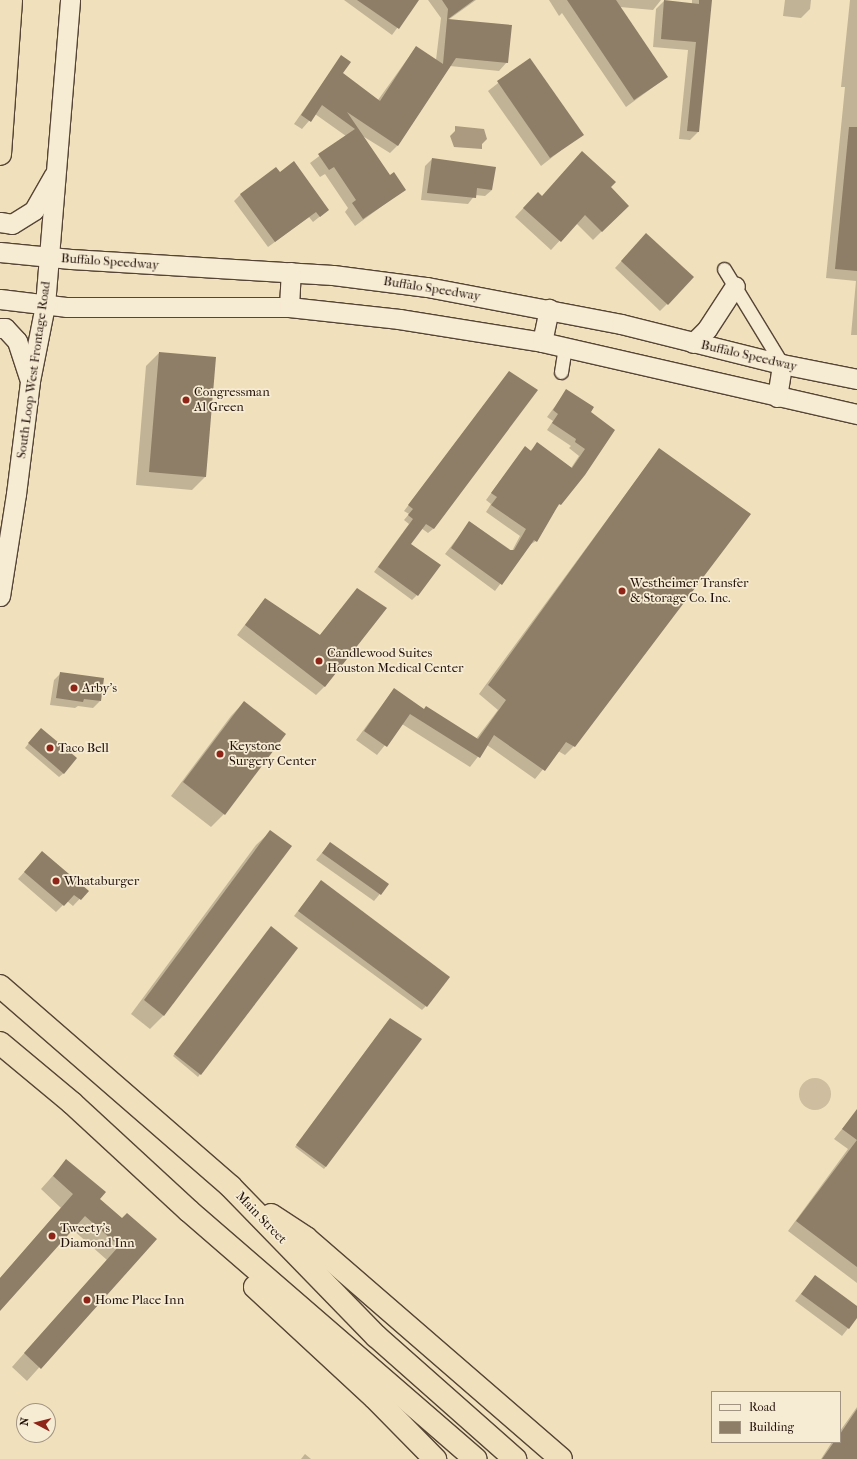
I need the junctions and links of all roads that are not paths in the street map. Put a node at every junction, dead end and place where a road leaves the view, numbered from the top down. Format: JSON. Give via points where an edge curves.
{"nodes":[{"id":1,"x":11,"y":0,"type":"edge"},
{"id":2,"x":70,"y":0,"type":"edge"},
{"id":3,"x":0,"y":154,"type":"edge"},
{"id":4,"x":57,"y":170,"type":"junction"},
{"id":5,"x":0,"y":222,"type":"edge"},
{"id":6,"x":0,"y":252,"type":"edge"},
{"id":7,"x":49,"y":258,"type":"junction"},
{"id":8,"x":724,"y":269,"type":"dead end"},
{"id":9,"x":291,"y":272,"type":"junction"},
{"id":10,"x":734,"y":286,"type":"junction"},
{"id":11,"x":0,"y":299,"type":"edge"},
{"id":12,"x":44,"y":305,"type":"junction"},
{"id":13,"x":289,"y":307,"type":"junction"},
{"id":14,"x":549,"y":309,"type":"junction"},
{"id":15,"x":0,"y":328,"type":"edge"},
{"id":16,"x":542,"y":342,"type":"junction"},
{"id":17,"x":693,"y":342,"type":"junction"},
{"id":18,"x":566,"y":348,"type":"junction"},
{"id":19,"x":782,"y":364,"type":"junction"},
{"id":20,"x":560,"y":372,"type":"dead end"},
{"id":21,"x":857,"y":379,"type":"edge"},
{"id":22,"x":30,"y":381,"type":"junction"},
{"id":23,"x":777,"y":397,"type":"junction"},
{"id":24,"x":857,"y":414,"type":"edge"},
{"id":25,"x":0,"y":596,"type":"edge"},
{"id":26,"x":0,"y":970,"type":"edge"},
{"id":27,"x":6,"y":991,"type":"edge"},
{"id":28,"x":2,"y":1046,"type":"edge"},
{"id":29,"x":231,"y":1187,"type":"junction"},
{"id":30,"x":188,"y":1211,"type":"junction"},
{"id":31,"x":435,"y":1459,"type":"edge"},
{"id":32,"x":475,"y":1459,"type":"edge"},
{"id":33,"x":515,"y":1459,"type":"edge"},
{"id":34,"x":561,"y":1459,"type":"edge"}],
"edges":[{"from":1,"to":3,"type":"highway"},
{"from":2,"to":4,"type":"main road","name":"South Loop West Frontage Road"},
{"from":4,"to":5,"type":"main road","via":[[34,210],[12,224]]},
{"from":4,"to":7,"type":"main road","name":"South Loop West Frontage Road"},
{"from":6,"to":7,"type":"main road","name":"Buffalo Speedway"},
{"from":7,"to":9,"type":"main road","name":"Buffalo Speedway"},
{"from":7,"to":12,"type":"main road","name":"South Loop West Frontage Road"},
{"from":8,"to":10,"type":"street"},
{"from":9,"to":13,"type":"main road"},
{"from":9,"to":14,"type":"main road","name":"Buffalo Speedway","via":[[427,287]]},
{"from":10,"to":17,"type":"main road","via":[[707,329]]},
{"from":10,"to":19,"type":"street"},
{"from":11,"to":12,"type":"main road"},
{"from":12,"to":13,"type":"main road"},
{"from":12,"to":22,"type":"main road","name":"South Loop West Frontage Road"},
{"from":13,"to":16,"type":"main road","via":[[399,320]]},
{"from":14,"to":16,"type":"main road"},
{"from":14,"to":17,"type":"main road","name":"Buffalo Speedway"},
{"from":15,"to":22,"type":"main road","via":[[4,328],[17,341]]},
{"from":16,"to":18,"type":"main road"},
{"from":17,"to":19,"type":"main road","name":"Buffalo Speedway"},
{"from":18,"to":20,"type":"street"},
{"from":18,"to":23,"type":"main road"},
{"from":19,"to":21,"type":"main road","name":"Buffalo Speedway"},
{"from":19,"to":23,"type":"main road"},
{"from":22,"to":25,"type":"main road","name":"South Loop West Frontage Road"},
{"from":23,"to":24,"type":"main road"},
{"from":26,"to":27,"type":"highway"},
{"from":27,"to":29,"type":"highway","name":"Main Street"},
{"from":28,"to":30,"type":"highway","via":[[72,1103]]},
{"from":29,"to":33,"type":"highway","name":"Main Street","via":[[376,1336]]},
{"from":29,"to":34,"type":"highway","via":[[306,1238]]},
{"from":30,"to":31,"type":"highway","via":[[217,1251],[375,1398]]},
{"from":30,"to":32,"type":"highway"}]}
